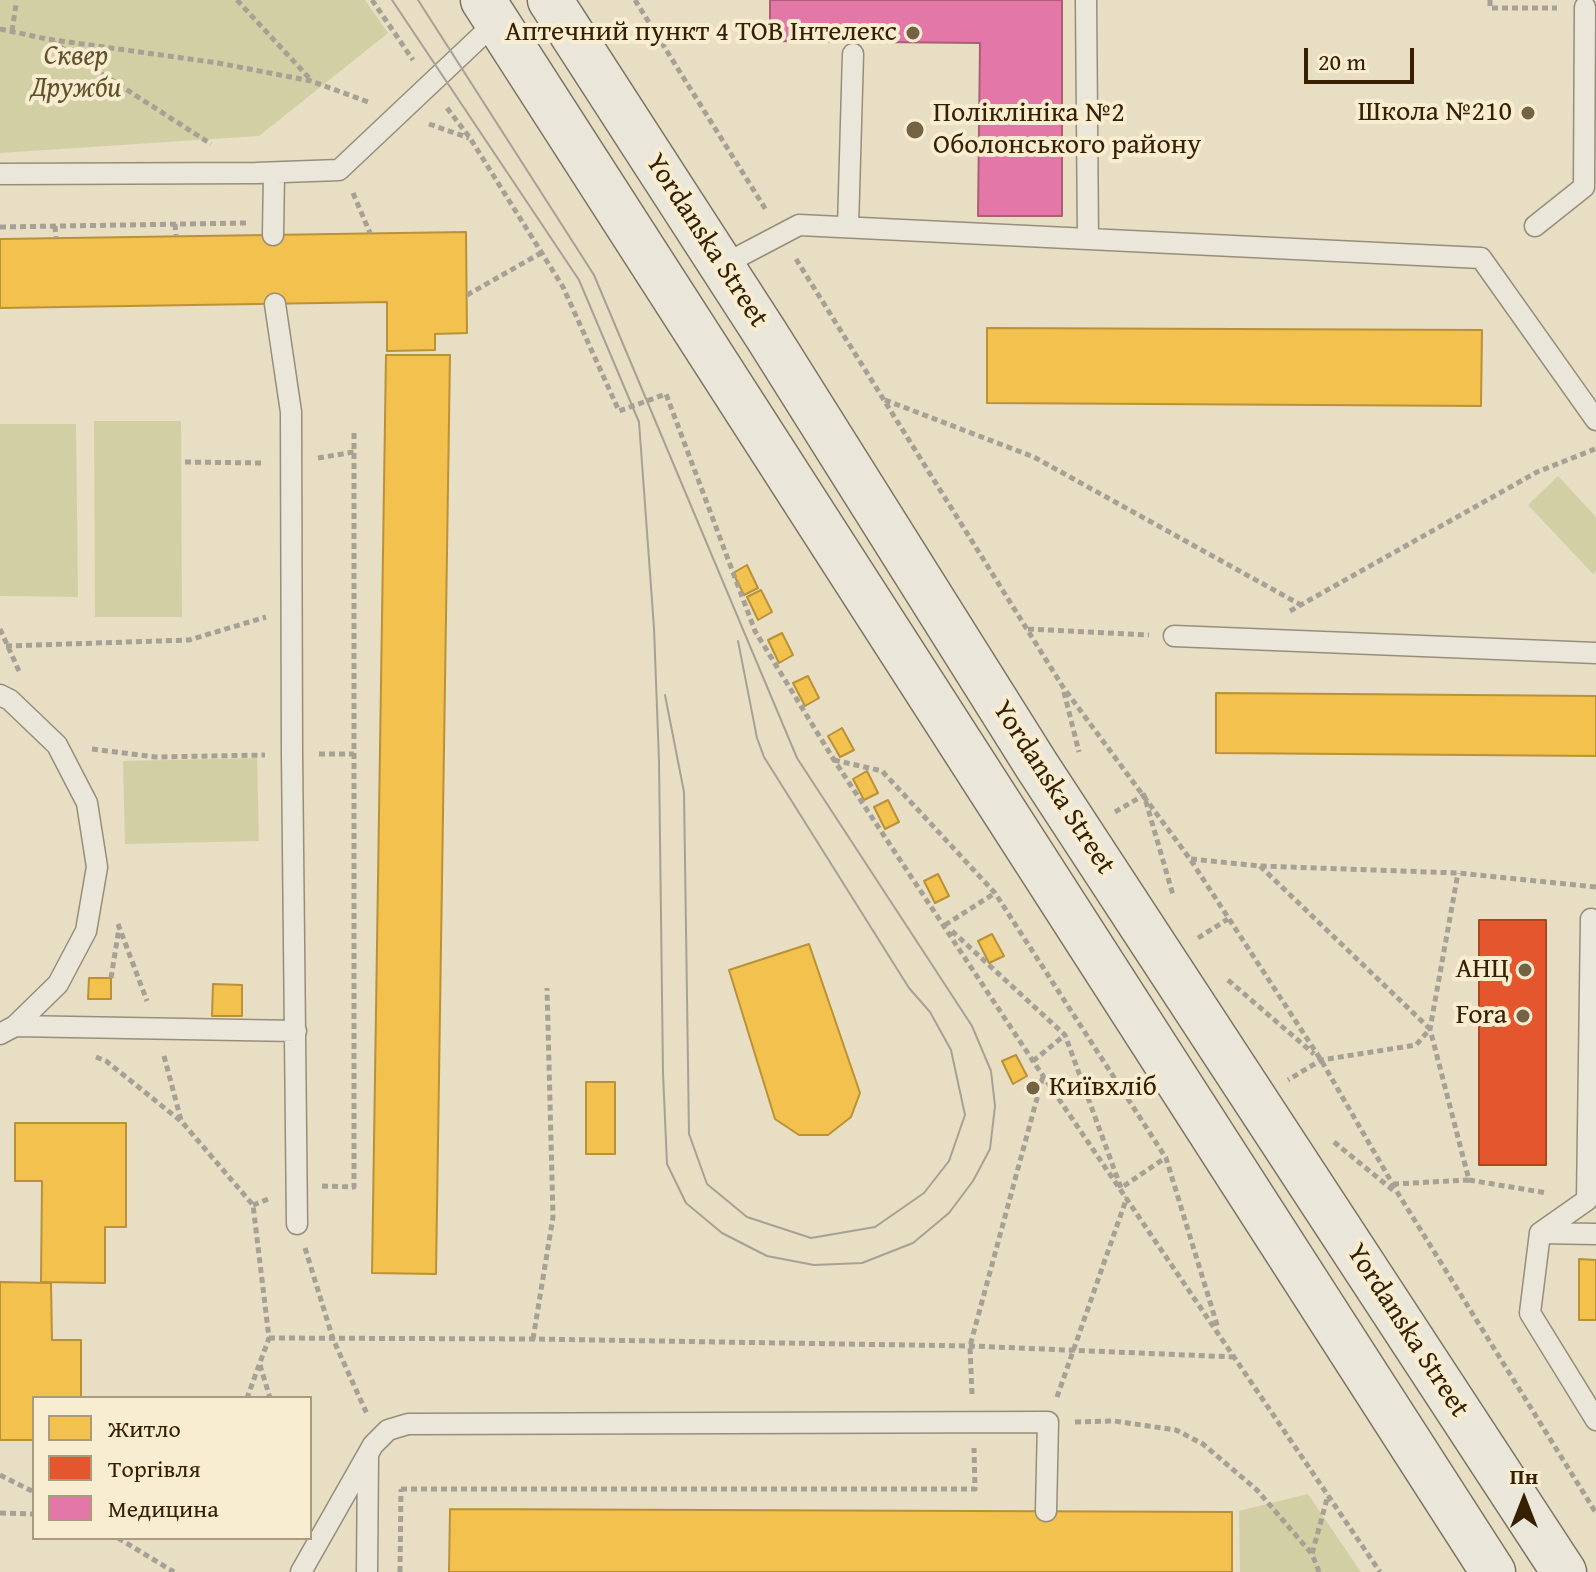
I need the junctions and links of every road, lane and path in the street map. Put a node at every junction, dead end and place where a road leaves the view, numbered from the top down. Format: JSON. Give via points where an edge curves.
{"nodes":[{"id":1,"x":237,"y":0,"type":"edge"},
{"id":2,"x":372,"y":0,"type":"edge"},
{"id":3,"x":550,"y":0,"type":"edge"},
{"id":4,"x":635,"y":0,"type":"edge"},
{"id":5,"x":1086,"y":0,"type":"edge"},
{"id":6,"x":1490,"y":0,"type":"edge"},
{"id":7,"x":16,"y":5,"type":"dead end"},
{"id":8,"x":1585,"y":7,"type":"joint"},
{"id":9,"x":490,"y":11,"type":"edge"},
{"id":10,"x":0,"y":29,"type":"edge"},
{"id":11,"x":12,"y":31,"type":"junction"},
{"id":12,"x":47,"y":39,"type":"junction"},
{"id":13,"x":853,"y":54,"type":"dead end"},
{"id":14,"x":430,"y":85,"type":"junction"},
{"id":15,"x":265,"y":173,"type":"junction"},
{"id":16,"x":0,"y":174,"type":"edge"},
{"id":17,"x":348,"y":181,"type":"dead end"},
{"id":18,"x":175,"y":224,"type":"junction"},
{"id":19,"x":55,"y":226,"type":"junction"},
{"id":20,"x":1535,"y":226,"type":"dead end"},
{"id":21,"x":0,"y":227,"type":"edge"},
{"id":22,"x":848,"y":227,"type":"junction"},
{"id":23,"x":370,"y":233,"type":"dead end"},
{"id":24,"x":781,"y":234,"type":"junction"},
{"id":25,"x":273,"y":235,"type":"dead end"},
{"id":26,"x":176,"y":236,"type":"dead end"},
{"id":27,"x":56,"y":238,"type":"dead end"},
{"id":28,"x":1088,"y":239,"type":"junction"},
{"id":29,"x":541,"y":253,"type":"junction"},
{"id":30,"x":721,"y":266,"type":"junction"},
{"id":31,"x":467,"y":295,"type":"dead end"},
{"id":32,"x":275,"y":304,"type":"dead end"},
{"id":33,"x":884,"y":400,"type":"junction"},
{"id":34,"x":1596,"y":420,"type":"edge"},
{"id":35,"x":354,"y":432,"type":"dead end"},
{"id":36,"x":1596,"y":449,"type":"edge"},
{"id":37,"x":1301,"y":605,"type":"junction"},
{"id":38,"x":292,"y":608,"type":"junction"},
{"id":39,"x":0,"y":629,"type":"edge"},
{"id":40,"x":1027,"y":629,"type":"junction"},
{"id":41,"x":1174,"y":636,"type":"joint"},
{"id":42,"x":1240,"y":639,"type":"junction"},
{"id":43,"x":6,"y":646,"type":"junction"},
{"id":44,"x":1596,"y":653,"type":"edge"},
{"id":45,"x":21,"y":674,"type":"dead end"},
{"id":46,"x":0,"y":695,"type":"edge"},
{"id":47,"x":57,"y":745,"type":"junction"},
{"id":48,"x":292,"y":754,"type":"junction"},
{"id":49,"x":354,"y":754,"type":"junction"},
{"id":50,"x":834,"y":760,"type":"junction"},
{"id":51,"x":1144,"y":795,"type":"junction"},
{"id":52,"x":1108,"y":817,"type":"dead end"},
{"id":53,"x":1190,"y":859,"type":"junction"},
{"id":54,"x":1260,"y":866,"type":"junction"},
{"id":55,"x":97,"y":867,"type":"junction"},
{"id":56,"x":1458,"y":873,"type":"junction"},
{"id":57,"x":1596,"y":887,"type":"edge"},
{"id":58,"x":995,"y":893,"type":"junction"},
{"id":59,"x":1174,"y":900,"type":"dead end"},
{"id":60,"x":1228,"y":919,"type":"junction"},
{"id":61,"x":1591,"y":919,"type":"dead end"},
{"id":62,"x":945,"y":925,"type":"junction"},
{"id":63,"x":119,"y":927,"type":"junction"},
{"id":64,"x":1187,"y":945,"type":"dead end"},
{"id":65,"x":1220,"y":974,"type":"dead end"},
{"id":66,"x":111,"y":978,"type":"dead end"},
{"id":67,"x":547,"y":988,"type":"dead end"},
{"id":68,"x":157,"y":1028,"type":"junction"},
{"id":69,"x":1430,"y":1029,"type":"junction"},
{"id":70,"x":8,"y":1030,"type":"edge"},
{"id":71,"x":296,"y":1031,"type":"junction"},
{"id":72,"x":1065,"y":1035,"type":"junction"},
{"id":73,"x":93,"y":1056,"type":"dead end"},
{"id":74,"x":1321,"y":1060,"type":"junction"},
{"id":75,"x":1033,"y":1061,"type":"junction"},
{"id":76,"x":1043,"y":1076,"type":"junction"},
{"id":77,"x":1283,"y":1083,"type":"dead end"},
{"id":78,"x":182,"y":1122,"type":"junction"},
{"id":79,"x":1166,"y":1158,"type":"junction"},
{"id":80,"x":1469,"y":1180,"type":"junction"},
{"id":81,"x":1393,"y":1184,"type":"junction"},
{"id":82,"x":354,"y":1187,"type":"dead end"},
{"id":83,"x":1121,"y":1188,"type":"junction"},
{"id":84,"x":1127,"y":1197,"type":"junction"},
{"id":85,"x":1587,"y":1200,"type":"junction"},
{"id":86,"x":297,"y":1224,"type":"joint"},
{"id":87,"x":1540,"y":1233,"type":"junction"},
{"id":88,"x":1596,"y":1234,"type":"edge"},
{"id":89,"x":1220,"y":1333,"type":"junction"},
{"id":90,"x":269,"y":1338,"type":"junction"},
{"id":91,"x":333,"y":1339,"type":"junction"},
{"id":92,"x":533,"y":1339,"type":"junction"},
{"id":93,"x":970,"y":1346,"type":"junction"},
{"id":94,"x":1073,"y":1350,"type":"junction"},
{"id":95,"x":1235,"y":1357,"type":"junction"},
{"id":96,"x":260,"y":1364,"type":"junction"},
{"id":97,"x":248,"y":1396,"type":"edge"},
{"id":98,"x":269,"y":1396,"type":"edge"},
{"id":99,"x":1596,"y":1420,"type":"edge"},
{"id":100,"x":973,"y":1422,"type":"junction"},
{"id":101,"x":1048,"y":1422,"type":"junction"},
{"id":102,"x":368,"y":1455,"type":"junction"},
{"id":103,"x":0,"y":1475,"type":"edge"},
{"id":104,"x":32,"y":1491,"type":"edge"},
{"id":105,"x":1328,"y":1494,"type":"junction"},
{"id":106,"x":1046,"y":1511,"type":"dead end"},
{"id":107,"x":0,"y":1513,"type":"edge"},
{"id":108,"x":1596,"y":1513,"type":"edge"},
{"id":109,"x":32,"y":1514,"type":"edge"},
{"id":110,"x":121,"y":1540,"type":"edge"},
{"id":111,"x":1312,"y":1554,"type":"junction"},
{"id":112,"x":174,"y":1572,"type":"edge"},
{"id":113,"x":301,"y":1572,"type":"edge"},
{"id":114,"x":367,"y":1572,"type":"edge"},
{"id":115,"x":400,"y":1572,"type":"edge"},
{"id":116,"x":1319,"y":1572,"type":"edge"},
{"id":117,"x":1380,"y":1572,"type":"edge"},
{"id":118,"x":1493,"y":1572,"type":"edge"},
{"id":119,"x":1564,"y":1572,"type":"edge"}],
"edges":[{"from":1,"to":12,"type":"path","via":[[311,81]]},
{"from":2,"to":14,"type":"path"},
{"from":3,"to":30,"type":"main road","name":"Yordanska Street"},
{"from":4,"to":24,"type":"path"},
{"from":5,"to":28,"type":"lane"},
{"from":6,"to":8,"type":"path","via":[[1490,8]]},
{"from":7,"to":11,"type":"path"},
{"from":8,"to":20,"type":"lane","via":[[1584,187]]},
{"from":9,"to":14,"type":"lane"},
{"from":9,"to":118,"type":"main road","name":"Yordanska Street"},
{"from":10,"to":11,"type":"path"},
{"from":11,"to":12,"type":"path"},
{"from":12,"to":15,"type":"path"},
{"from":13,"to":22,"type":"lane"},
{"from":14,"to":15,"type":"lane","via":[[339,170]]},
{"from":14,"to":29,"type":"path","via":[[470,138]]},
{"from":15,"to":16,"type":"lane"},
{"from":15,"to":18,"type":"path","via":[[256,223]]},
{"from":15,"to":25,"type":"lane"},
{"from":17,"to":23,"type":"path"},
{"from":18,"to":19,"type":"path"},
{"from":18,"to":26,"type":"path"},
{"from":19,"to":21,"type":"path"},
{"from":19,"to":27,"type":"path"},
{"from":22,"to":24,"type":"lane","via":[[799,225]]},
{"from":22,"to":28,"type":"lane"},
{"from":24,"to":30,"type":"lane"},
{"from":24,"to":33,"type":"path"},
{"from":28,"to":34,"type":"lane","via":[[1481,258]]},
{"from":29,"to":31,"type":"path"},
{"from":29,"to":50,"type":"path","via":[[563,287],[619,411],[666,394],[755,631]]},
{"from":30,"to":119,"type":"main road","name":"Yordanska Street","via":[[1037,766]]},
{"from":32,"to":38,"type":"lane","via":[[291,412]]},
{"from":33,"to":37,"type":"path","via":[[1034,457]]},
{"from":33,"to":40,"type":"path"},
{"from":35,"to":49,"type":"path"},
{"from":36,"to":37,"type":"path","via":[[1537,472]]},
{"from":37,"to":42,"type":"path"},
{"from":38,"to":43,"type":"path","via":[[189,640]]},
{"from":38,"to":48,"type":"lane"},
{"from":39,"to":43,"type":"path"},
{"from":40,"to":41,"type":"path"},
{"from":40,"to":51,"type":"path"},
{"from":41,"to":42,"type":"lane"},
{"from":42,"to":44,"type":"lane"},
{"from":43,"to":45,"type":"path"},
{"from":46,"to":47,"type":"lane"},
{"from":47,"to":48,"type":"path","via":[[156,757]]},
{"from":47,"to":55,"type":"lane","via":[[87,803]]},
{"from":48,"to":49,"type":"path"},
{"from":48,"to":71,"type":"lane"},
{"from":49,"to":82,"type":"path"},
{"from":50,"to":58,"type":"path","via":[[882,771]]},
{"from":50,"to":62,"type":"path"},
{"from":51,"to":52,"type":"path"},
{"from":51,"to":53,"type":"path"},
{"from":51,"to":59,"type":"path"},
{"from":53,"to":54,"type":"path"},
{"from":53,"to":60,"type":"path"},
{"from":54,"to":56,"type":"path"},
{"from":54,"to":69,"type":"path"},
{"from":55,"to":63,"type":"path"},
{"from":55,"to":70,"type":"lane","via":[[86,931],[58,984]]},
{"from":56,"to":57,"type":"path"},
{"from":56,"to":69,"type":"path"},
{"from":58,"to":62,"type":"path"},
{"from":58,"to":79,"type":"path"},
{"from":60,"to":64,"type":"path"},
{"from":60,"to":74,"type":"path"},
{"from":61,"to":85,"type":"lane"},
{"from":62,"to":72,"type":"path"},
{"from":62,"to":75,"type":"path"},
{"from":63,"to":66,"type":"path"},
{"from":63,"to":68,"type":"path"},
{"from":65,"to":74,"type":"path"},
{"from":67,"to":92,"type":"path","via":[[553,1217]]},
{"from":68,"to":70,"type":"lane"},
{"from":68,"to":71,"type":"lane"},
{"from":68,"to":78,"type":"path"},
{"from":69,"to":74,"type":"path","via":[[1416,1045]]},
{"from":69,"to":80,"type":"path"},
{"from":71,"to":86,"type":"lane"},
{"from":72,"to":75,"type":"path"},
{"from":72,"to":83,"type":"path"},
{"from":73,"to":78,"type":"path"},
{"from":74,"to":77,"type":"path"},
{"from":74,"to":81,"type":"path"},
{"from":75,"to":76,"type":"path"},
{"from":76,"to":83,"type":"path"},
{"from":76,"to":93,"type":"path"},
{"from":78,"to":90,"type":"path","via":[[253,1205]]},
{"from":79,"to":83,"type":"path"},
{"from":79,"to":89,"type":"path"},
{"from":80,"to":81,"type":"path"},
{"from":80,"to":85,"type":"path"},
{"from":81,"to":108,"type":"path"},
{"from":83,"to":84,"type":"path"},
{"from":84,"to":89,"type":"path"},
{"from":84,"to":94,"type":"path"},
{"from":85,"to":87,"type":"lane"},
{"from":86,"to":91,"type":"path"},
{"from":87,"to":88,"type":"lane"},
{"from":87,"to":99,"type":"lane","via":[[1530,1313]]},
{"from":89,"to":95,"type":"path"},
{"from":90,"to":91,"type":"path"},
{"from":90,"to":96,"type":"path"},
{"from":91,"to":92,"type":"path"},
{"from":92,"to":93,"type":"path"},
{"from":93,"to":94,"type":"path"},
{"from":93,"to":100,"type":"path"},
{"from":94,"to":95,"type":"path"},
{"from":94,"to":101,"type":"path"},
{"from":95,"to":105,"type":"path"},
{"from":96,"to":97,"type":"path"},
{"from":96,"to":98,"type":"path"},
{"from":100,"to":101,"type":"lane"},
{"from":100,"to":102,"type":"lane","via":[[408,1424],[388,1430]]},
{"from":100,"to":115,"type":"path","via":[[975,1489],[401,1489]]},
{"from":101,"to":106,"type":"lane"},
{"from":101,"to":111,"type":"path","via":[[1114,1421],[1176,1430],[1203,1444],[1257,1490]]},
{"from":102,"to":113,"type":"lane"},
{"from":102,"to":114,"type":"lane"},
{"from":103,"to":104,"type":"path"},
{"from":105,"to":111,"type":"path"},
{"from":105,"to":117,"type":"path"},
{"from":107,"to":109,"type":"path"},
{"from":110,"to":112,"type":"path"},
{"from":111,"to":116,"type":"path"}]}
